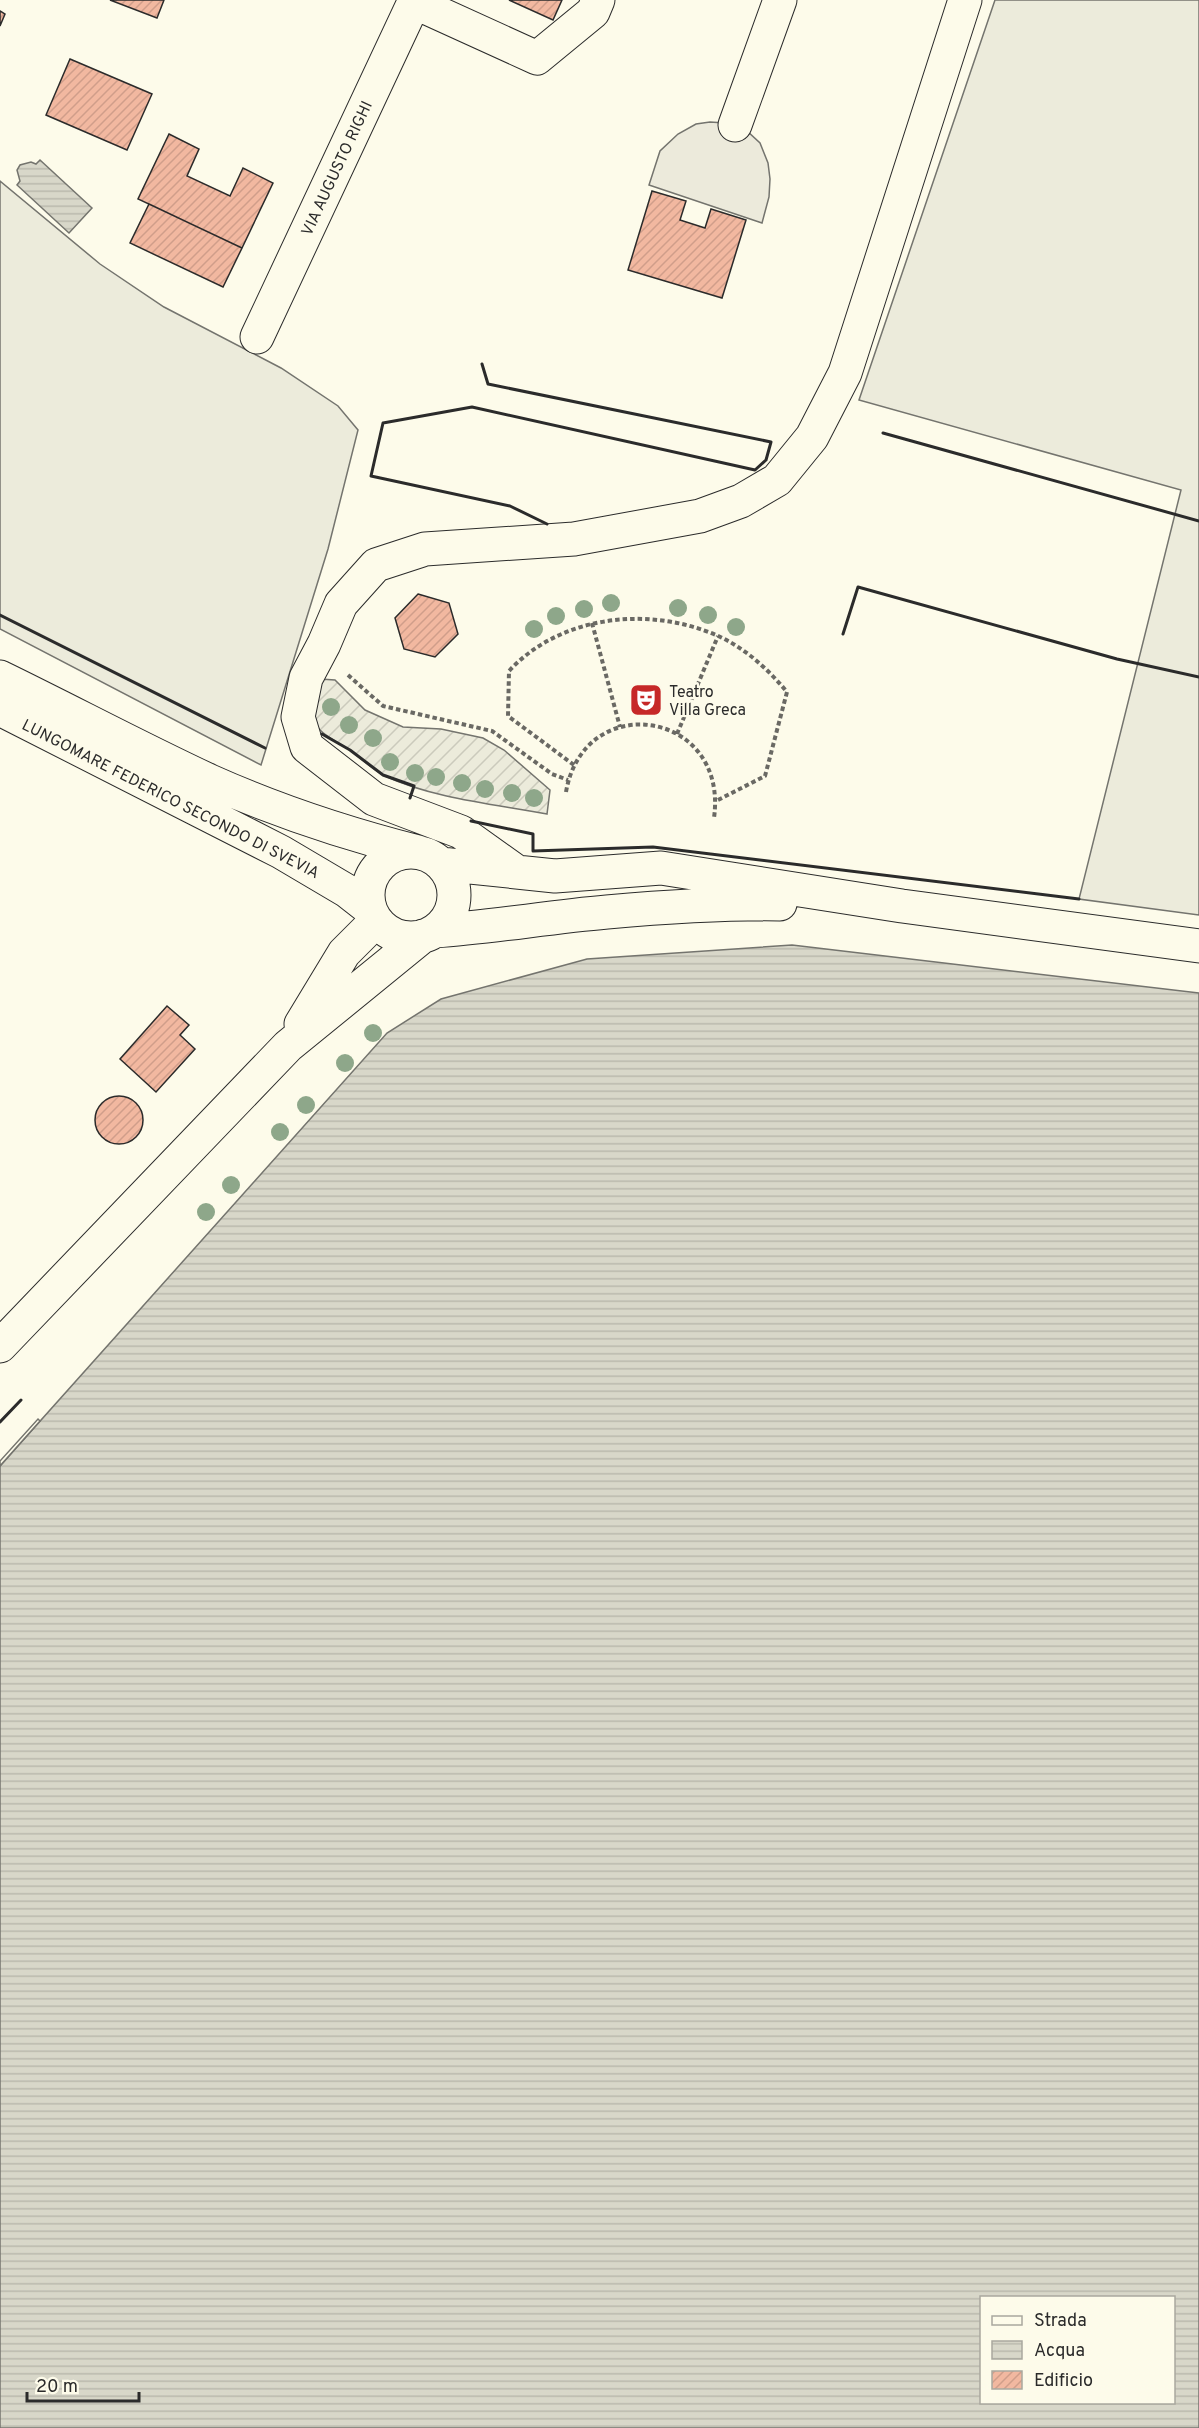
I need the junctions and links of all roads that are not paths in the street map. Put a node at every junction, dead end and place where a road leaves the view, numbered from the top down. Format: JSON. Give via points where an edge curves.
{"nodes":[{"id":1,"x":598,"y":0,"type":"edge"},
{"id":2,"x":780,"y":0,"type":"edge"},
{"id":3,"x":965,"y":0,"type":"edge"},
{"id":4,"x":415,"y":1,"type":"edge"},
{"id":5,"x":735,"y":125,"type":"dead end"},
{"id":6,"x":257,"y":337,"type":"dead end"},
{"id":7,"x":0,"y":677,"type":"edge"},
{"id":8,"x":0,"y":709,"type":"edge"},
{"id":9,"x":429,"y":858,"type":"junction"},
{"id":10,"x":517,"y":872,"type":"junction"},
{"id":11,"x":902,"y":906,"type":"junction"},
{"id":12,"x":373,"y":915,"type":"junction"},
{"id":13,"x":429,"y":933,"type":"junction"},
{"id":14,"x":1199,"y":946,"type":"edge"},
{"id":15,"x":288,"y":1047,"type":"junction"},
{"id":16,"x":0,"y":1346,"type":"edge"}],
"edges":[{"from":1,"to":4,"type":"street","via":[[593,12],[537,58]]},
{"from":2,"to":5,"type":"street"},
{"from":3,"to":10,"type":"street","via":[[845,373],[812,437],[777,480],[741,501],[700,516],[574,539],[425,549],[376,565],[341,604],[306,678],[298,717],[308,747],[374,799],[461,831]]},
{"from":4,"to":6,"type":"street","name":"VIA AUGUSTO RIGHI"},
{"from":7,"to":9,"type":"street","name":"LUNGOMARE FEDERICO SECONDO DI SVEVIA","via":[[210,781],[295,815]]},
{"from":8,"to":12,"type":"street","name":"LUNGOMARE FEDERICO SECONDO DI SVEVIA","via":[[281,852],[347,891]]},
{"from":9,"to":10,"type":"street","name":"LUNGOMARE FEDERICO SECONDO DI SVEVIA"},
{"from":9,"to":12,"type":"street","via":[[393,855],[374,872],[368,896]]},
{"from":9,"to":13,"type":"street","via":[[453,886],[454,899],[447,917]]},
{"from":10,"to":11,"type":"street","name":"LUNGOMARE FEDERICO SECONDO DI SVEVIA","via":[[555,876],[661,868]]},
{"from":11,"to":13,"type":"street","name":"LUNGOMARE FEDERICO SECONDO DI SVEVIA","via":[[724,903],[605,912]]},
{"from":11,"to":14,"type":"street","name":"LUNGOMARE FEDERICO SECONDO DI SVEVIA"},
{"from":12,"to":13,"type":"street","via":[[385,930],[397,936],[410,938]]},
{"from":12,"to":15,"type":"street","via":[[344,953]]},
{"from":13,"to":15,"type":"street"},
{"from":15,"to":16,"type":"street"}]}
